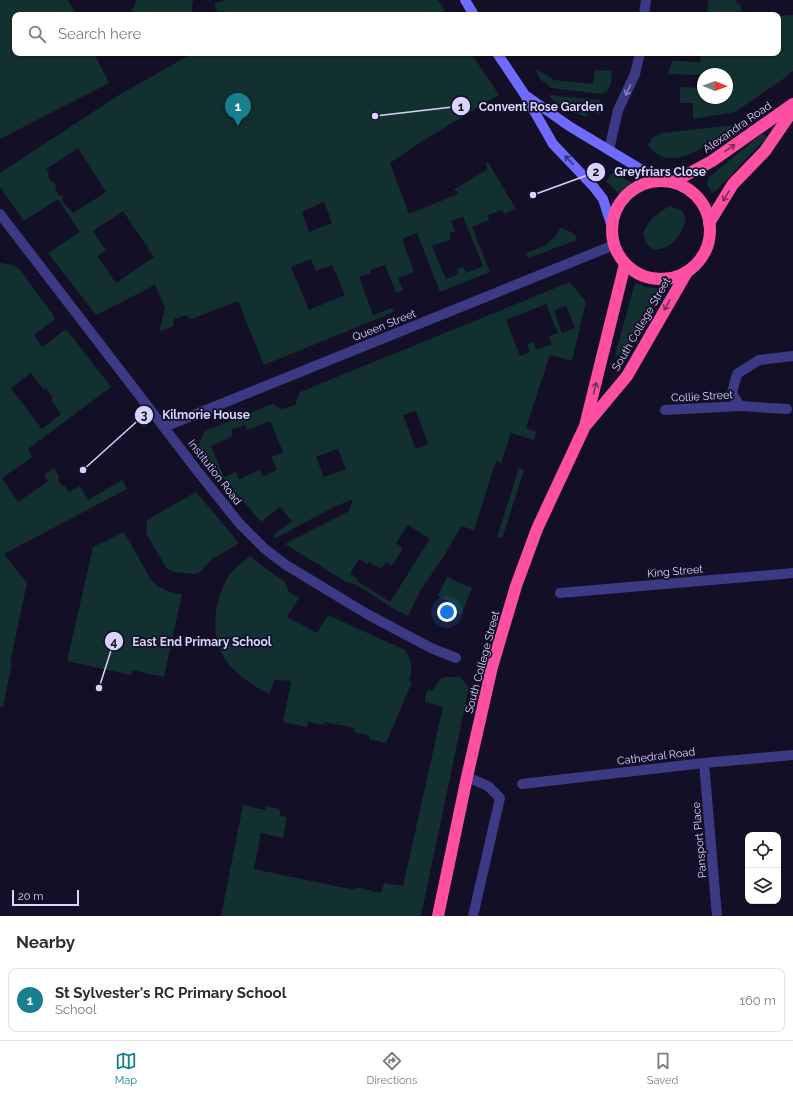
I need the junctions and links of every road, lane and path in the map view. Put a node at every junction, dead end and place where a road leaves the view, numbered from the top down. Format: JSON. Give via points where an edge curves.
{"nodes":[{"id":1,"x":465,"y":0,"type":"edge"},
{"id":2,"x":646,"y":0,"type":"edge"},
{"id":3,"x":472,"y":12,"type":"edge"},
{"id":4,"x":644,"y":12,"type":"edge"},
{"id":5,"x":499,"y":56,"type":"edge"},
{"id":6,"x":639,"y":56,"type":"edge"},
{"id":7,"x":525,"y":95,"type":"junction"},
{"id":8,"x":793,"y":104,"type":"edge"},
{"id":9,"x":793,"y":110,"type":"edge"},
{"id":10,"x":609,"y":150,"type":"junction"},
{"id":11,"x":657,"y":179,"type":"junction"},
{"id":12,"x":673,"y":182,"type":"junction"},
{"id":13,"x":0,"y":214,"type":"edge"},
{"id":14,"x":709,"y":223,"type":"junction"},
{"id":15,"x":612,"y":227,"type":"junction"},
{"id":16,"x":4,"y":228,"type":"edge"},
{"id":17,"x":614,"y":245,"type":"junction"},
{"id":18,"x":625,"y":264,"type":"junction"},
{"id":19,"x":687,"y":272,"type":"junction"},
{"id":20,"x":793,"y":356,"type":"edge"},
{"id":21,"x":740,"y":406,"type":"junction"},
{"id":22,"x":787,"y":409,"type":"dead end"},
{"id":23,"x":665,"y":410,"type":"dead end"},
{"id":24,"x":586,"y":426,"type":"junction"},
{"id":25,"x":164,"y":427,"type":"junction"},
{"id":26,"x":793,"y":573,"type":"edge"},
{"id":27,"x":560,"y":593,"type":"dead end"},
{"id":28,"x":456,"y":658,"type":"dead end"},
{"id":29,"x":793,"y":755,"type":"edge"},
{"id":30,"x":704,"y":762,"type":"junction"},
{"id":31,"x":467,"y":778,"type":"junction"},
{"id":32,"x":522,"y":784,"type":"dead end"},
{"id":33,"x":438,"y":916,"type":"edge"},
{"id":34,"x":473,"y":916,"type":"edge"},
{"id":35,"x":718,"y":916,"type":"edge"}],
"edges":[{"from":1,"to":3,"type":"street"},
{"from":2,"to":4,"type":"street"},
{"from":5,"to":7,"type":"street"},
{"from":6,"to":10,"type":"street","one_way":true,"via":[[635,74],[618,110]]},
{"from":7,"to":10,"type":"street"},
{"from":15,"to":7,"type":"street","one_way":true,"via":[[603,200],[553,144]]},
{"from":12,"to":8,"type":"highway","name":"Alexandra Road","one_way":true,"via":[[712,161]]},
{"from":9,"to":14,"type":"highway","name":"Alexandra Road","one_way":true,"via":[[765,151],[733,184]]},
{"from":10,"to":11,"type":"street"},
{"from":11,"to":12,"type":"highway"},
{"from":11,"to":15,"type":"highway","via":[[630,192],[620,202],[614,214]]},
{"from":12,"to":14,"type":"highway","via":[[697,197],[705,209]]},
{"from":13,"to":16,"type":"street","name":"Institution Road"},
{"from":14,"to":19,"type":"highway","via":[[709,237],[705,250],[698,262]]},
{"from":15,"to":17,"type":"highway"},
{"from":16,"to":25,"type":"street","name":"Institution Road"},
{"from":17,"to":18,"type":"highway"},
{"from":17,"to":25,"type":"street","name":"Queen Street"},
{"from":18,"to":19,"type":"highway","via":[[648,277],[661,279]]},
{"from":24,"to":18,"type":"highway","name":"South College Street","one_way":true},
{"from":19,"to":24,"type":"highway","name":"South College Street","one_way":true,"via":[[627,376]]},
{"from":20,"to":21,"type":"street","name":"Collie Street","via":[[759,360],[737,374],[732,393]]},
{"from":21,"to":22,"type":"street","name":"Collie Street"},
{"from":21,"to":23,"type":"street","name":"Collie Street"},
{"from":24,"to":31,"type":"highway","name":"South College Street","via":[[537,529],[516,586],[492,667]]},
{"from":25,"to":28,"type":"street","name":"Institution Road","via":[[239,523],[265,549],[308,579],[367,614],[431,648]]},
{"from":26,"to":27,"type":"street","name":"King Street"},
{"from":29,"to":30,"type":"street","name":"Cathedral Road"},
{"from":30,"to":32,"type":"street","name":"Cathedral Road"},
{"from":30,"to":35,"type":"street","name":"Pansport Place"},
{"from":31,"to":33,"type":"highway","name":"South College Street"},
{"from":31,"to":34,"type":"street","via":[[488,786],[500,798]]}]}
